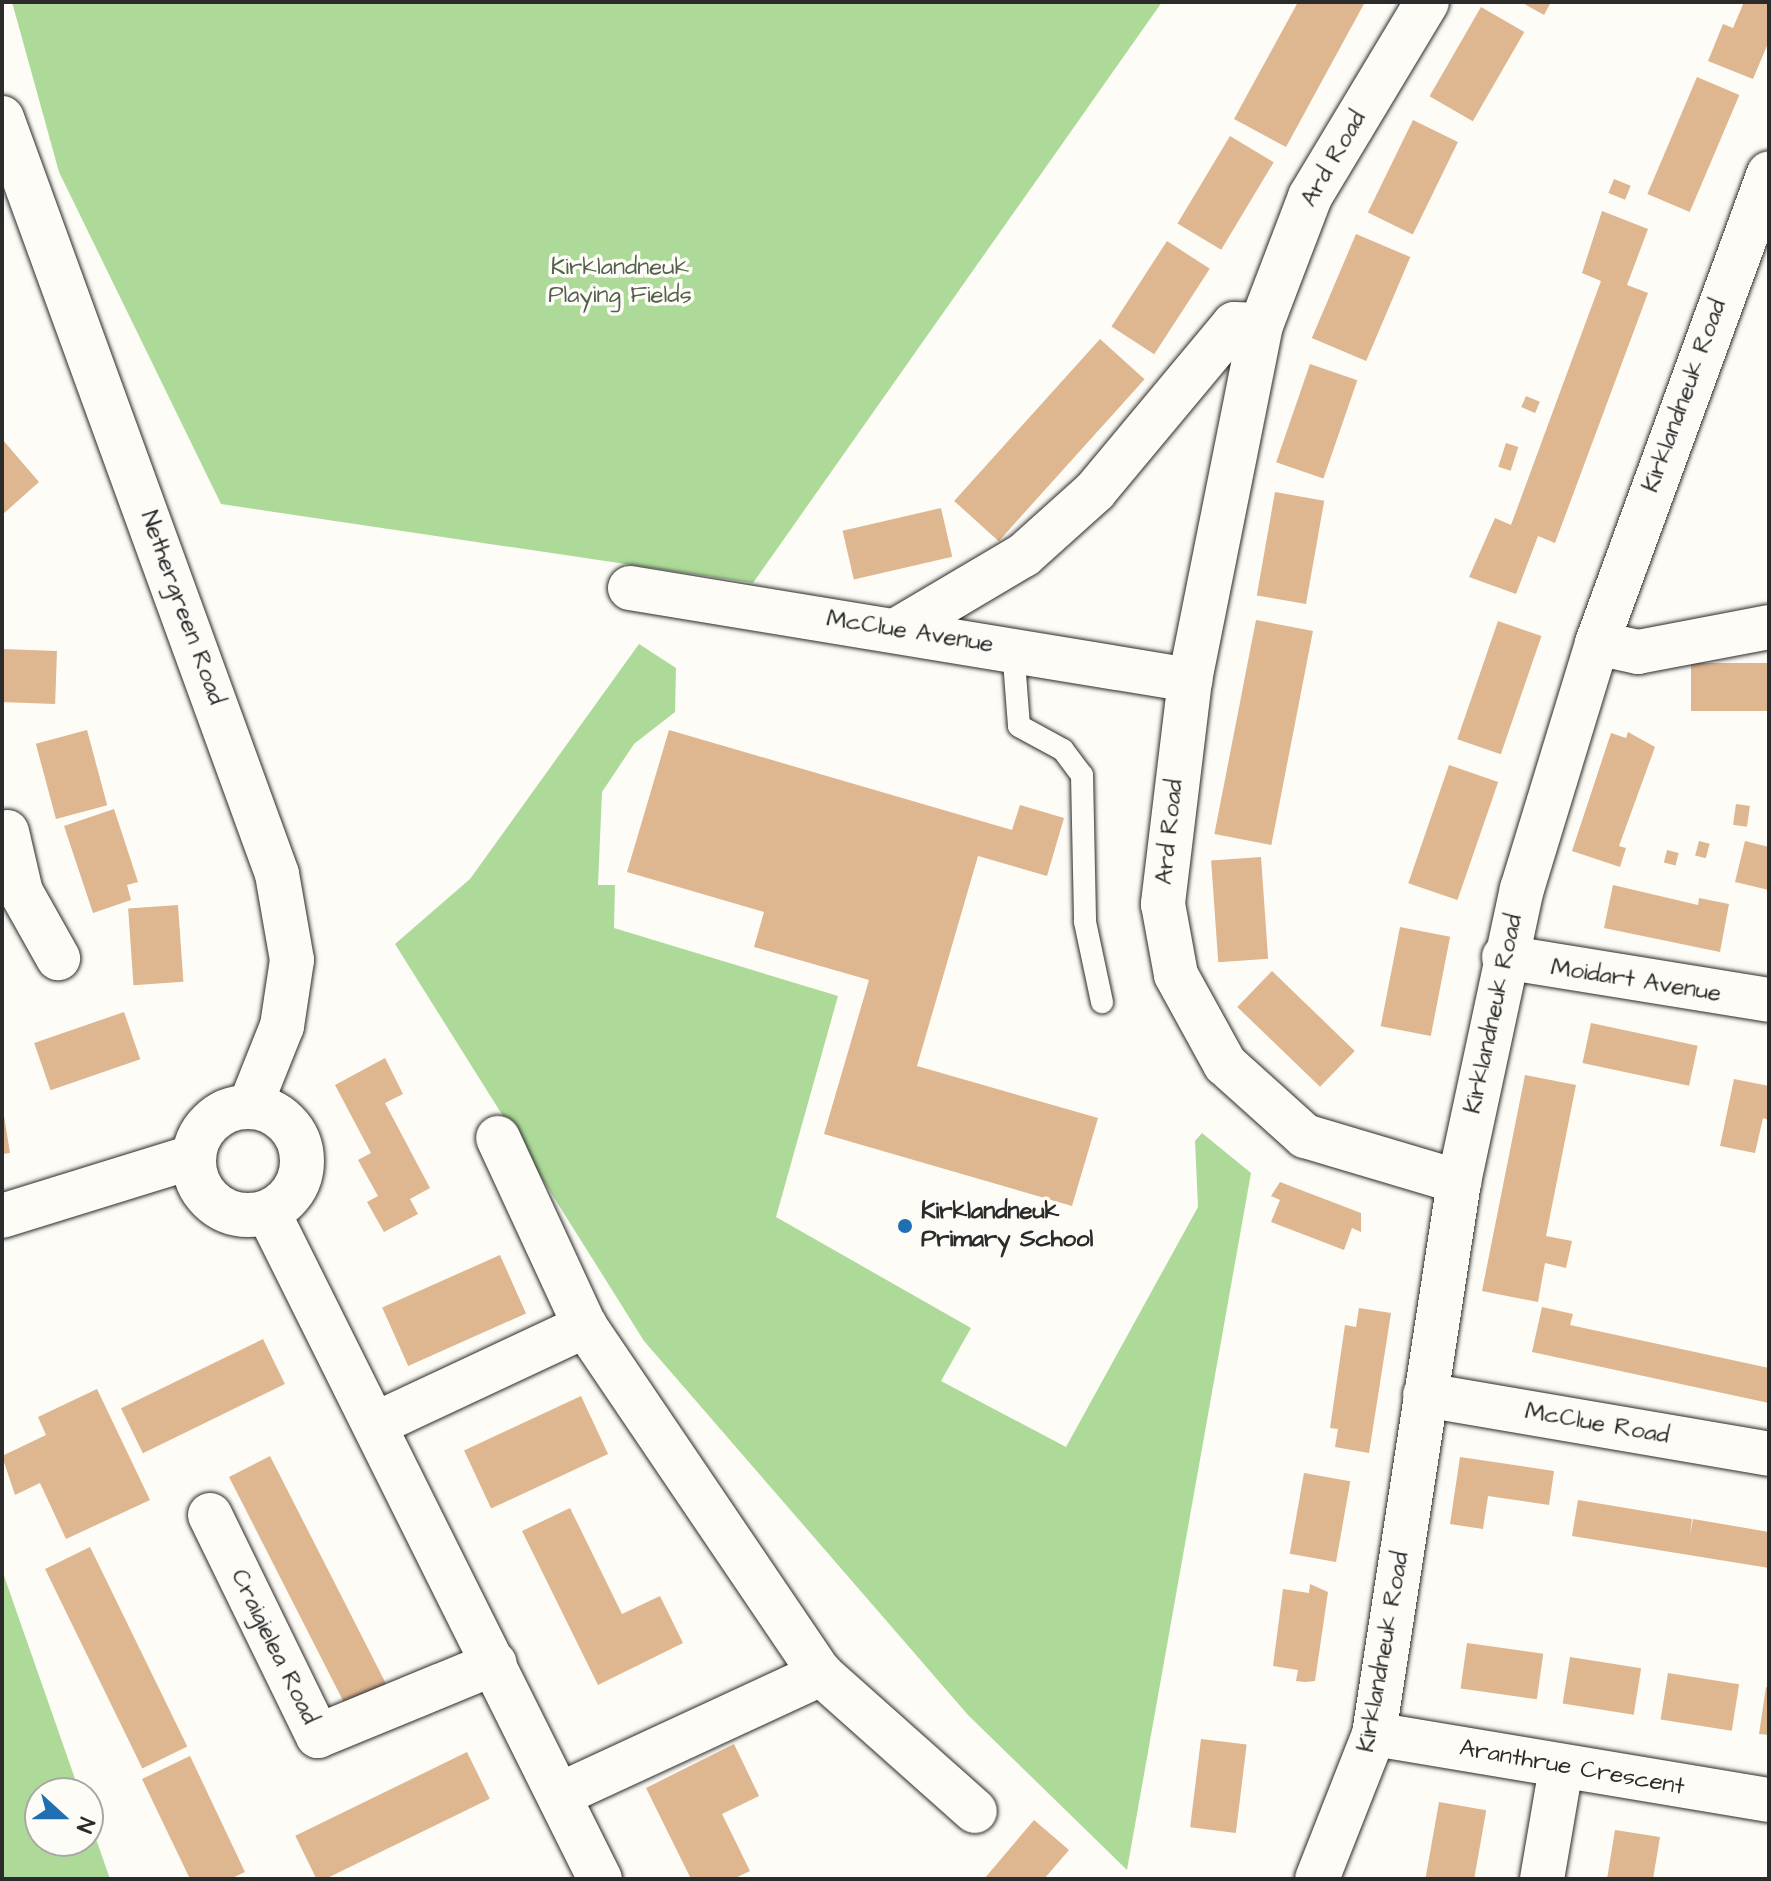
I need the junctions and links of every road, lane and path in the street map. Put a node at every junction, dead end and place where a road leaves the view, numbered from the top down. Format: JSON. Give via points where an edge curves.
{"nodes":[{"id":1,"x":1427,"y":2,"type":"edge"},
{"id":2,"x":2,"y":118,"type":"edge"},
{"id":3,"x":9,"y":161,"type":"edge"},
{"id":4,"x":1769,"y":173,"type":"edge"},
{"id":5,"x":1757,"y":234,"type":"edge"},
{"id":6,"x":1261,"y":325,"type":"junction"},
{"id":7,"x":630,"y":588,"type":"dead end"},
{"id":8,"x":1769,"y":627,"type":"edge"},
{"id":9,"x":897,"y":630,"type":"junction"},
{"id":10,"x":1597,"y":643,"type":"junction"},
{"id":11,"x":1013,"y":648,"type":"junction"},
{"id":12,"x":1190,"y":680,"type":"junction"},
{"id":13,"x":7,"y":832,"type":"dead end"},
{"id":14,"x":12,"y":896,"type":"edge"},
{"id":15,"x":1504,"y":957,"type":"junction"},
{"id":16,"x":58,"y":958,"type":"dead end"},
{"id":17,"x":1769,"y":1000,"type":"edge"},
{"id":18,"x":1102,"y":1002,"type":"dead end"},
{"id":19,"x":250,"y":1106,"type":"junction"},
{"id":20,"x":498,"y":1138,"type":"dead end"},
{"id":21,"x":193,"y":1157,"type":"junction"},
{"id":22,"x":1459,"y":1182,"type":"junction"},
{"id":23,"x":268,"y":1212,"type":"junction"},
{"id":24,"x":2,"y":1216,"type":"edge"},
{"id":25,"x":585,"y":1326,"type":"junction"},
{"id":26,"x":1425,"y":1395,"type":"junction"},
{"id":27,"x":378,"y":1423,"type":"junction"},
{"id":28,"x":1769,"y":1454,"type":"edge"},
{"id":29,"x":210,"y":1515,"type":"dead end"},
{"id":30,"x":495,"y":1663,"type":"junction"},
{"id":31,"x":821,"y":1674,"type":"junction"},
{"id":32,"x":1374,"y":1734,"type":"junction"},
{"id":33,"x":1561,"y":1768,"type":"junction"},
{"id":34,"x":559,"y":1795,"type":"junction"},
{"id":35,"x":1769,"y":1800,"type":"edge"},
{"id":36,"x":975,"y":1811,"type":"dead end"},
{"id":37,"x":600,"y":1879,"type":"edge"},
{"id":38,"x":1317,"y":1879,"type":"edge"},
{"id":39,"x":1542,"y":1879,"type":"edge"}],
"edges":[{"from":1,"to":6,"type":"street","name":"Ard Road","via":[[1310,197]]},
{"from":2,"to":3,"type":"street","name":"Nethergreen Road"},
{"from":3,"to":19,"type":"street","name":"Nethergreen Road","via":[[277,874],[292,960],[282,1026]]},
{"from":4,"to":5,"type":"street","name":"Kirklandneuk Road"},
{"from":5,"to":10,"type":"street","name":"Kirklandneuk Road"},
{"from":6,"to":9,"type":"street","via":[[1234,324],[1095,491],[1024,555]]},
{"from":6,"to":12,"type":"street","name":"Ard Road"},
{"from":7,"to":9,"type":"street","name":"McClue Avenue"},
{"from":8,"to":10,"type":"street","via":[[1638,652]]},
{"from":9,"to":11,"type":"street","name":"McClue Avenue"},
{"from":10,"to":15,"type":"street","name":"Kirklandneuk Road"},
{"from":11,"to":12,"type":"street","name":"McClue Avenue"},
{"from":11,"to":18,"type":"lane","via":[[1019,726],[1073,759],[1087,795],[1085,922]]},
{"from":12,"to":22,"type":"street","name":"Ard Road","via":[[1163,904],[1165,941],[1196,1021],[1225,1064],[1305,1136],[1337,1152]]},
{"from":13,"to":14,"type":"street"},
{"from":14,"to":16,"type":"street"},
{"from":15,"to":17,"type":"street","name":"Moidart Avenue"},
{"from":15,"to":22,"type":"street","name":"Kirklandneuk Road"},
{"from":19,"to":21,"type":"street","via":[[218,1115]]},
{"from":19,"to":23,"type":"street","via":[[283,1120],[301,1151],[296,1187]]},
{"from":20,"to":25,"type":"street"},
{"from":21,"to":23,"type":"street","via":[[199,1184],[216,1205],[232,1214]]},
{"from":21,"to":24,"type":"street"},
{"from":22,"to":26,"type":"street","name":"Kirklandneuk Road"},
{"from":23,"to":27,"type":"street"},
{"from":25,"to":27,"type":"street"},
{"from":25,"to":31,"type":"street"},
{"from":26,"to":28,"type":"street","name":"McClue Road"},
{"from":26,"to":32,"type":"street","name":"Kirklandneuk Road"},
{"from":27,"to":30,"type":"street"},
{"from":29,"to":30,"type":"street","name":"Craigielea Road","via":[[318,1736]]},
{"from":30,"to":34,"type":"street"},
{"from":31,"to":34,"type":"street"},
{"from":31,"to":36,"type":"street"},
{"from":32,"to":33,"type":"street","name":"Aranthrue Crescent"},
{"from":32,"to":38,"type":"street","name":"Kirklandneuk Road"},
{"from":33,"to":35,"type":"street","name":"Aranthrue Crescent"},
{"from":33,"to":39,"type":"street"},
{"from":34,"to":37,"type":"street"}]}
